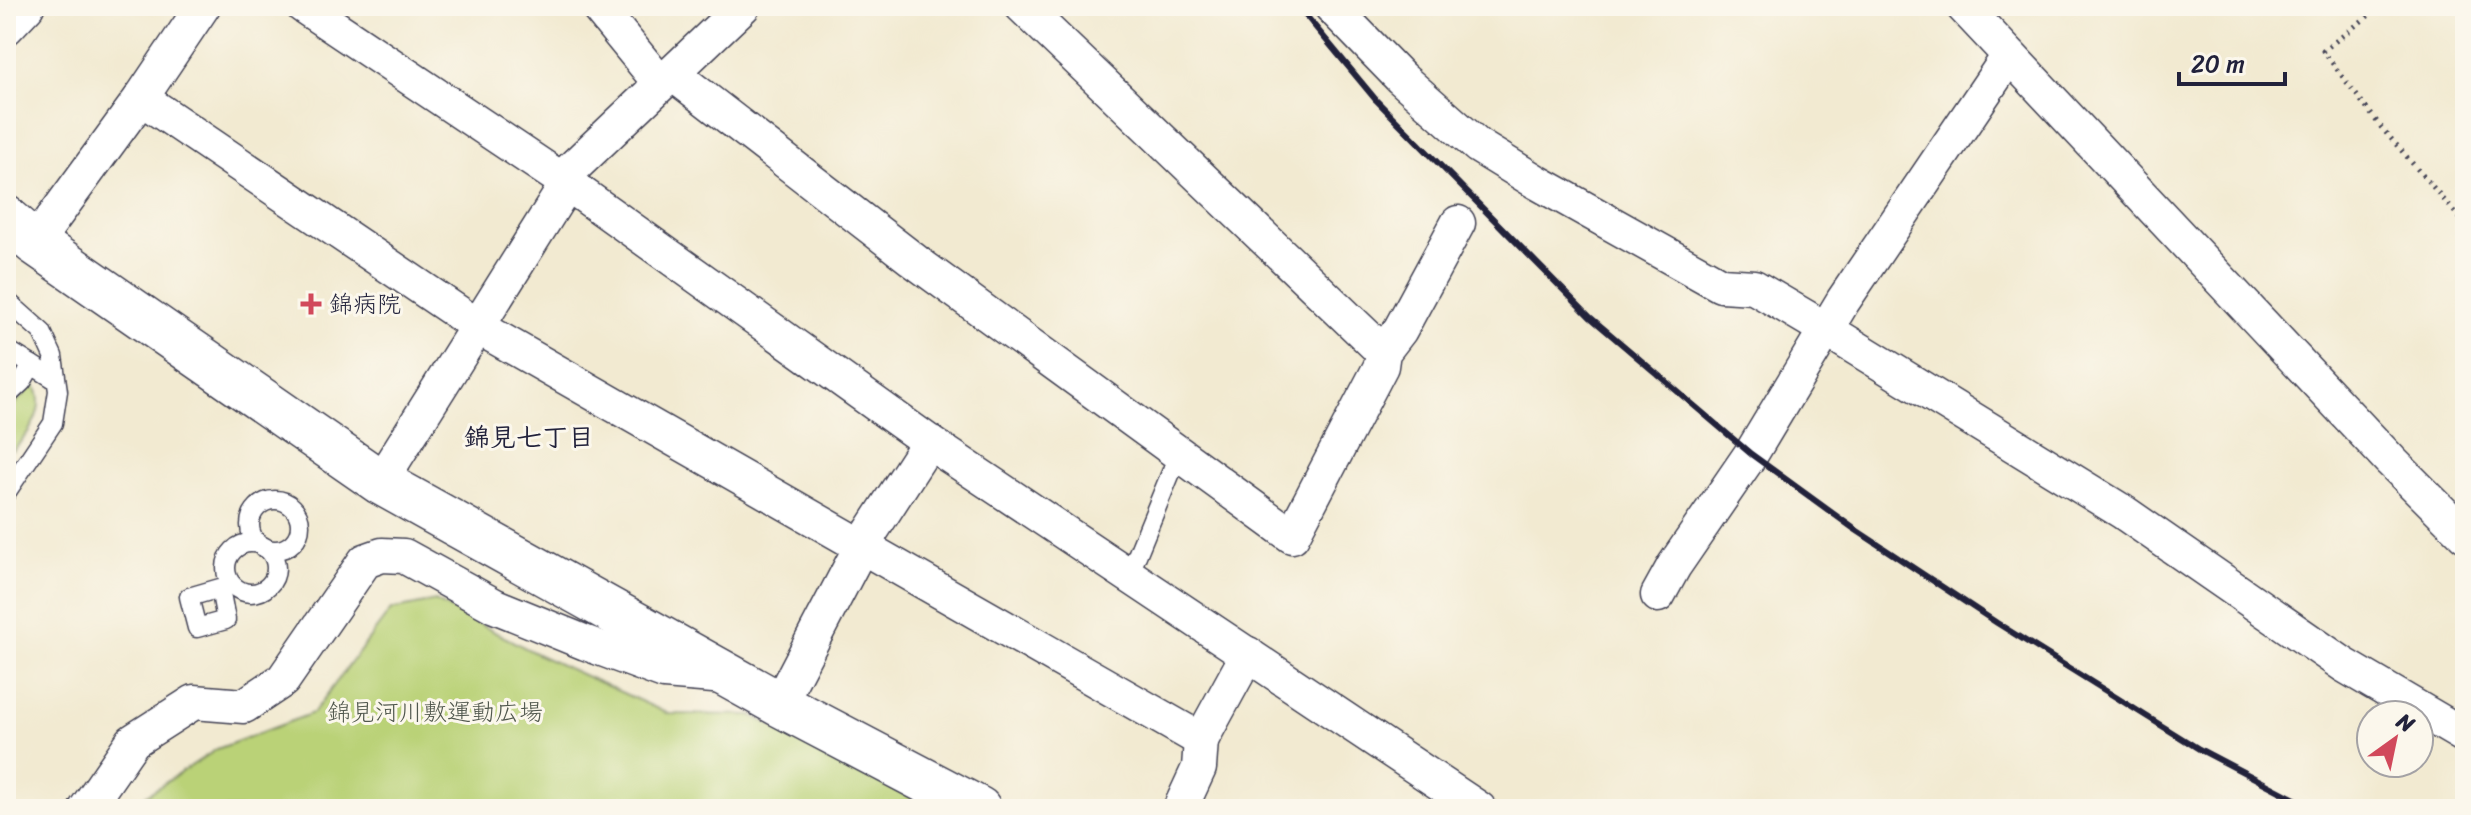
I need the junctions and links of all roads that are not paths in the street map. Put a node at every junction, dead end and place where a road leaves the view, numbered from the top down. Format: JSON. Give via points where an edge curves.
{"nodes":[{"id":1,"x":27,"y":6,"type":"edge"},
{"id":2,"x":203,"y":6,"type":"edge"},
{"id":3,"x":303,"y":6,"type":"edge"},
{"id":4,"x":597,"y":6,"type":"edge"},
{"id":5,"x":743,"y":6,"type":"edge"},
{"id":6,"x":1022,"y":6,"type":"edge"},
{"id":7,"x":1331,"y":6,"type":"edge"},
{"id":8,"x":1963,"y":6,"type":"edge"},
{"id":9,"x":6,"y":28,"type":"edge"},
{"id":10,"x":2009,"y":56,"type":"junction"},
{"id":11,"x":666,"y":78,"type":"junction"},
{"id":12,"x":141,"y":98,"type":"junction"},
{"id":13,"x":564,"y":182,"type":"junction"},
{"id":14,"x":1458,"y":223,"type":"dead end"},
{"id":15,"x":20,"y":230,"type":"edge"},
{"id":16,"x":6,"y":300,"type":"edge"},
{"id":17,"x":479,"y":326,"type":"junction"},
{"id":18,"x":1827,"y":330,"type":"junction"},
{"id":19,"x":6,"y":349,"type":"edge"},
{"id":20,"x":1383,"y":352,"type":"junction"},
{"id":21,"x":32,"y":365,"type":"junction"},
{"id":22,"x":56,"y":380,"type":"junction"},
{"id":23,"x":6,"y":397,"type":"edge"},
{"id":24,"x":929,"y":442,"type":"junction"},
{"id":25,"x":1179,"y":453,"type":"junction"},
{"id":26,"x":9,"y":482,"type":"edge"},
{"id":27,"x":380,"y":482,"type":"junction"},
{"id":28,"x":2465,"y":535,"type":"edge"},
{"id":29,"x":263,"y":547,"type":"junction"},
{"id":30,"x":861,"y":547,"type":"junction"},
{"id":31,"x":1129,"y":575,"type":"junction"},
{"id":32,"x":1658,"y":595,"type":"dead end"},
{"id":33,"x":1248,"y":654,"type":"junction"},
{"id":34,"x":734,"y":678,"type":"junction"},
{"id":35,"x":779,"y":704,"type":"junction"},
{"id":36,"x":2465,"y":736,"type":"edge"},
{"id":37,"x":1201,"y":740,"type":"junction"},
{"id":38,"x":86,"y":809,"type":"edge"},
{"id":39,"x":979,"y":809,"type":"edge"},
{"id":40,"x":1180,"y":809,"type":"edge"},
{"id":41,"x":1477,"y":809,"type":"edge"}],
"edges":[{"from":1,"to":9,"type":"street"},
{"from":2,"to":12,"type":"street"},
{"from":3,"to":13,"type":"street"},
{"from":4,"to":11,"type":"street"},
{"from":5,"to":11,"type":"street"},
{"from":6,"to":20,"type":"street"},
{"from":7,"to":18,"type":"street","via":[[1478,146],[1721,285],[1754,287]]},
{"from":8,"to":10,"type":"street"},
{"from":10,"to":18,"type":"street"},
{"from":10,"to":28,"type":"street"},
{"from":11,"to":13,"type":"street"},
{"from":11,"to":25,"type":"street"},
{"from":12,"to":15,"type":"street"},
{"from":12,"to":17,"type":"street"},
{"from":13,"to":17,"type":"street"},
{"from":13,"to":24,"type":"street"},
{"from":14,"to":20,"type":"street"},
{"from":15,"to":27,"type":"street"},
{"from":16,"to":22,"type":"lane","via":[[42,332]]},
{"from":17,"to":27,"type":"street"},
{"from":17,"to":30,"type":"street"},
{"from":18,"to":32,"type":"street"},
{"from":18,"to":36,"type":"street","via":[[2123,512],[2344,665]]},
{"from":19,"to":21,"type":"lane"},
{"from":20,"to":25,"type":"street","via":[[1381,366],[1292,536]]},
{"from":21,"to":22,"type":"lane"},
{"from":21,"to":23,"type":"lane"},
{"from":22,"to":26,"type":"lane","via":[[53,423]]},
{"from":24,"to":30,"type":"street"},
{"from":24,"to":31,"type":"street"},
{"from":25,"to":31,"type":"lane"},
{"from":27,"to":34,"type":"street"},
{"from":29,"to":29,"type":"lane","via":[[274,559],[270,584],[256,592],[233,586],[223,551],[248,543]]},
{"from":29,"to":29,"type":"lane","via":[[280,550],[294,541],[298,517],[287,504],[272,501],[245,508],[250,529]]},
{"from":30,"to":35,"type":"street"},
{"from":30,"to":37,"type":"street"},
{"from":31,"to":33,"type":"street"},
{"from":33,"to":37,"type":"street"},
{"from":33,"to":41,"type":"street"},
{"from":34,"to":35,"type":"street"},
{"from":34,"to":38,"type":"street","via":[[664,672],[495,606],[404,556],[382,555],[365,561],[283,680],[244,706],[194,702],[157,725],[133,741]]},
{"from":35,"to":39,"type":"street"},
{"from":37,"to":40,"type":"street","via":[[1199,768]]}]}
